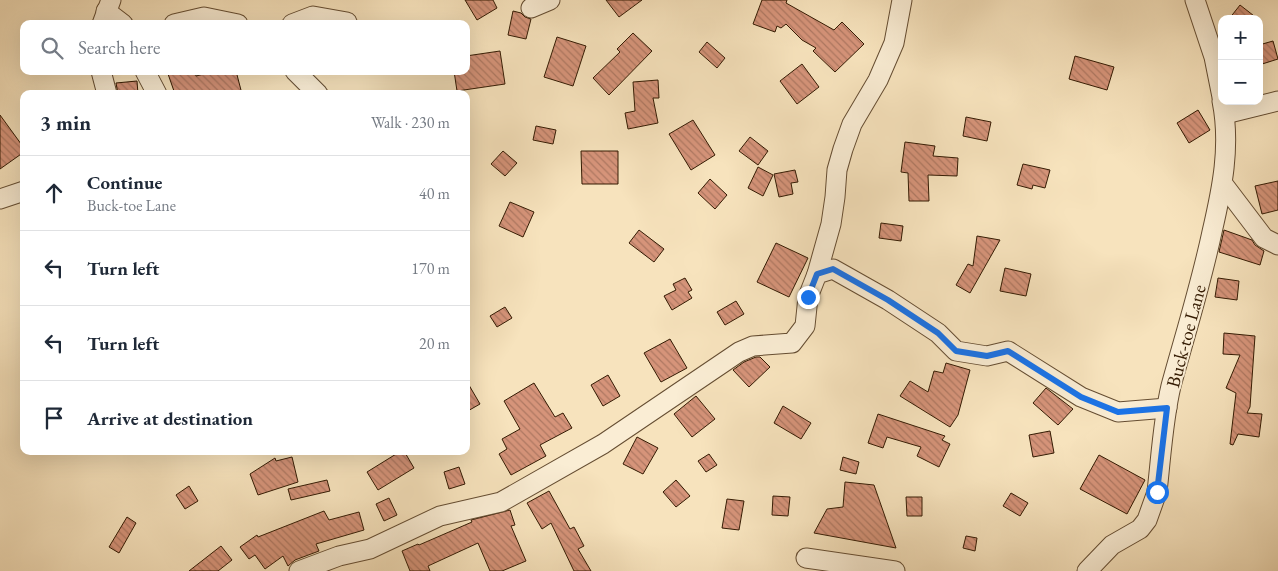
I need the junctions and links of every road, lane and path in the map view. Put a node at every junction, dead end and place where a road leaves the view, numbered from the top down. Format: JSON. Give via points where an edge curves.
{"nodes":[{"id":1,"x":550,"y":0,"type":"edge"},
{"id":2,"x":902,"y":0,"type":"edge"},
{"id":3,"x":1195,"y":0,"type":"edge"},
{"id":4,"x":531,"y":8,"type":"dead end"},
{"id":5,"x":106,"y":12,"type":"edge"},
{"id":6,"x":117,"y":20,"type":"edge"},
{"id":7,"x":191,"y":20,"type":"edge"},
{"id":8,"x":219,"y":20,"type":"edge"},
{"id":9,"x":302,"y":20,"type":"edge"},
{"id":10,"x":336,"y":20,"type":"edge"},
{"id":11,"x":102,"y":75,"type":"edge"},
{"id":12,"x":148,"y":75,"type":"edge"},
{"id":13,"x":299,"y":75,"type":"edge"},
{"id":14,"x":1218,"y":78,"type":"edge"},
{"id":15,"x":106,"y":90,"type":"edge"},
{"id":16,"x":156,"y":90,"type":"edge"},
{"id":17,"x":314,"y":90,"type":"edge"},
{"id":18,"x":1278,"y":101,"type":"edge"},
{"id":19,"x":1263,"y":102,"type":"edge"},
{"id":20,"x":1223,"y":105,"type":"edge"},
{"id":21,"x":1223,"y":184,"type":"junction"},
{"id":22,"x":20,"y":192,"type":"edge"},
{"id":23,"x":0,"y":199,"type":"edge"},
{"id":24,"x":1278,"y":244,"type":"edge"},
{"id":25,"x":817,"y":274,"type":"junction"},
{"id":26,"x":1167,"y":408,"type":"junction"},
{"id":27,"x":806,"y":558,"type":"dead end"},
{"id":28,"x":299,"y":571,"type":"edge"},
{"id":29,"x":896,"y":571,"type":"edge"},
{"id":30,"x":1087,"y":571,"type":"edge"}],
"edges":[{"from":1,"to":4,"type":"street"},
{"from":2,"to":25,"type":"street","via":[[894,43],[878,80],[852,124],[843,149],[837,170],[831,224]]},
{"from":3,"to":14,"type":"street","name":"Buck-toe Lane"},
{"from":5,"to":6,"type":"street"},
{"from":7,"to":8,"type":"street","via":[[204,17]]},
{"from":9,"to":10,"type":"street","via":[[313,16]]},
{"from":11,"to":15,"type":"street"},
{"from":12,"to":16,"type":"street"},
{"from":13,"to":17,"type":"street"},
{"from":18,"to":19,"type":"street"},
{"from":20,"to":21,"type":"street","name":"Buck-toe Lane","via":[[1226,148]]},
{"from":21,"to":24,"type":"street","via":[[1264,238]]},
{"from":21,"to":26,"type":"street","name":"Buck-toe Lane"},
{"from":22,"to":23,"type":"street"},
{"from":25,"to":26,"type":"street","via":[[833,269],[938,333],[956,351],[987,356],[1008,351],[1081,397],[1118,412]]},
{"from":25,"to":28,"type":"street","via":[[808,297],[805,326],[792,343],[753,346],[739,352],[603,444],[501,502],[440,516],[370,549]]},
{"from":26,"to":30,"type":"street","name":"Buck-toe Lane","via":[[1157,492],[1147,520],[1140,530],[1112,545]]},
{"from":27,"to":29,"type":"street"}]}
